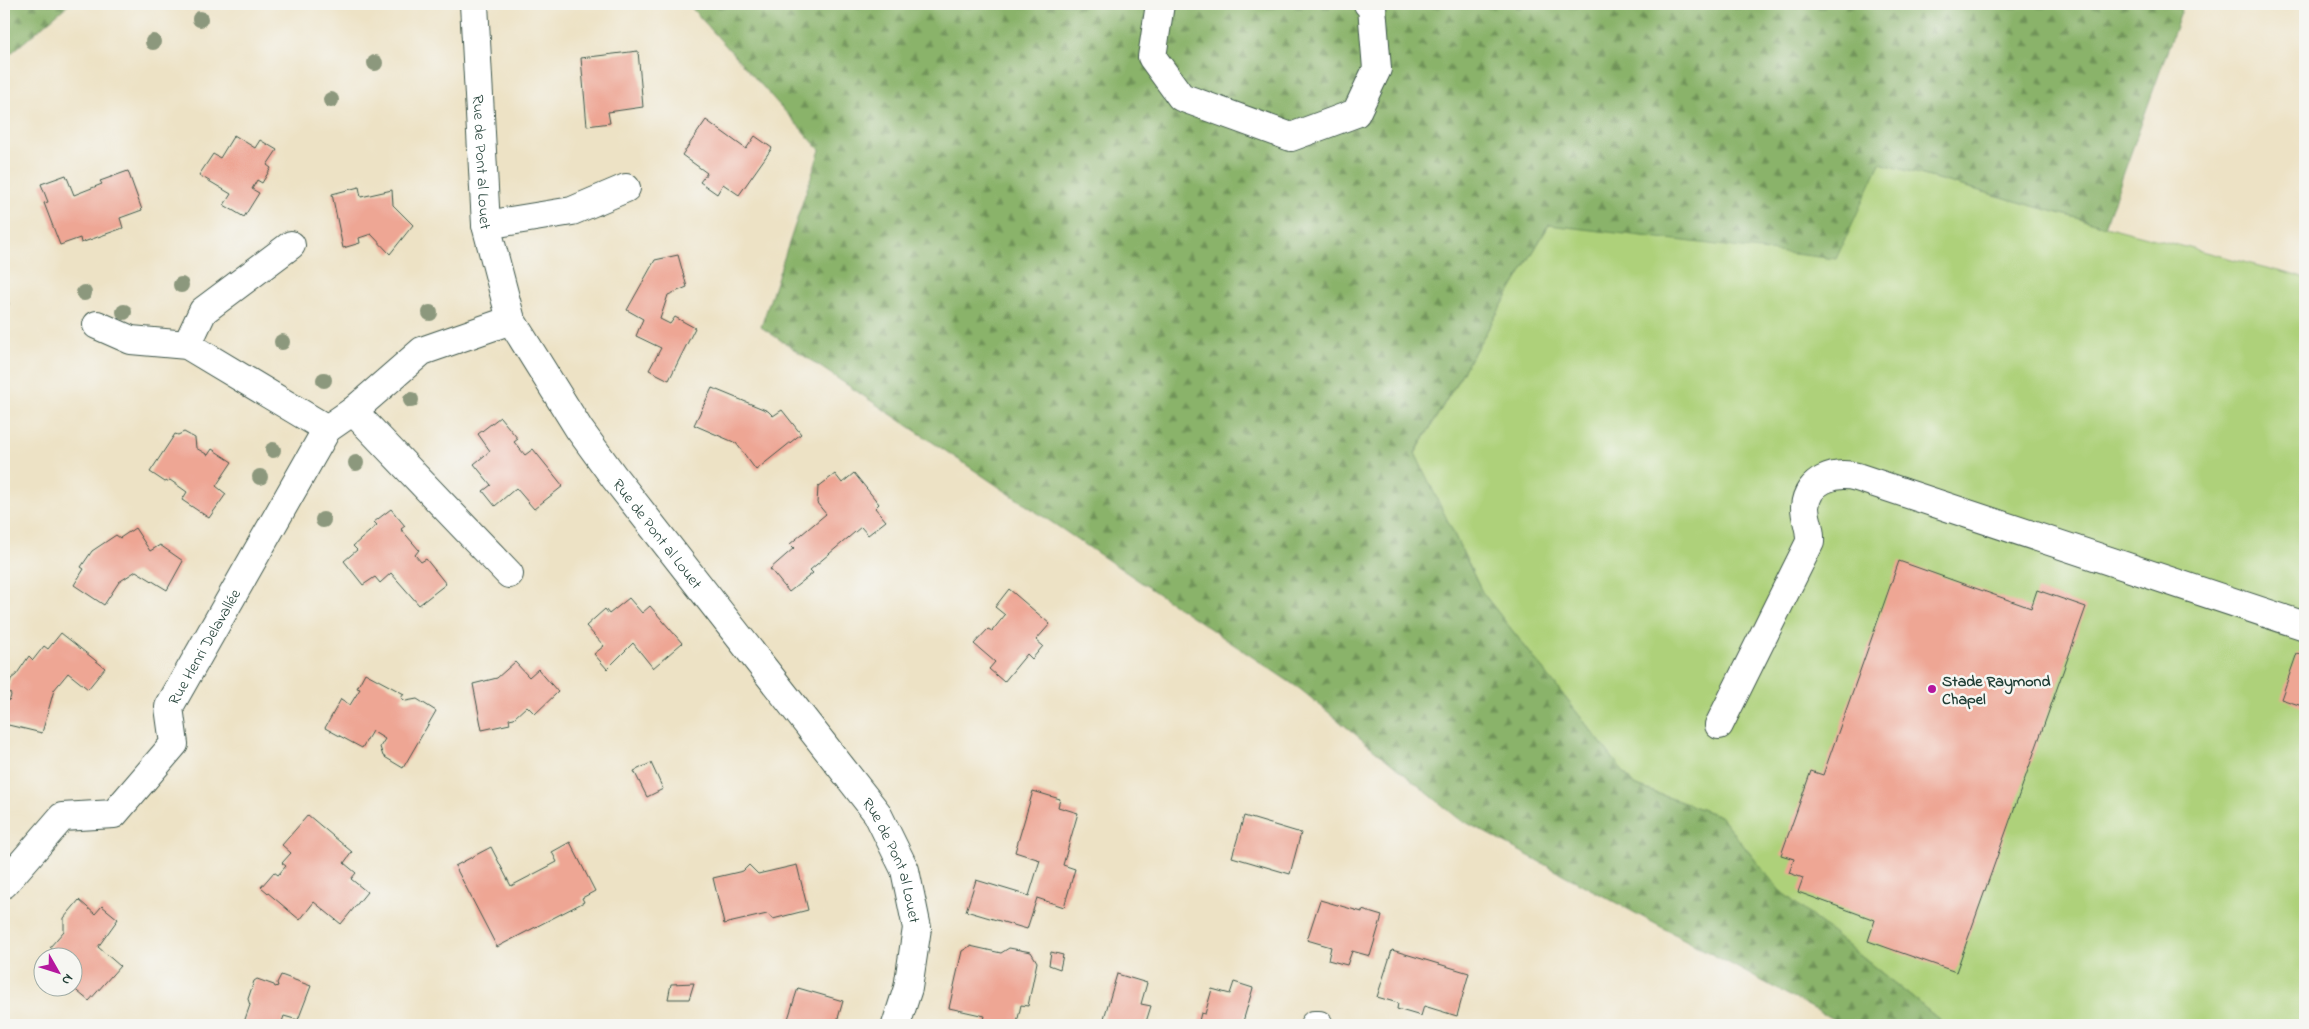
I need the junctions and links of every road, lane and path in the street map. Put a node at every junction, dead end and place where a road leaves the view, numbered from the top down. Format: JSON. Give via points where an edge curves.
{"nodes":[{"id":1,"x":474,"y":4,"type":"edge"},
{"id":2,"x":1160,"y":4,"type":"edge"},
{"id":3,"x":1368,"y":4,"type":"edge"},
{"id":4,"x":626,"y":188,"type":"dead end"},
{"id":5,"x":486,"y":225,"type":"junction"},
{"id":6,"x":291,"y":245,"type":"dead end"},
{"id":7,"x":511,"y":320,"type":"junction"},
{"id":8,"x":98,"y":325,"type":"dead end"},
{"id":9,"x":187,"y":345,"type":"junction"},
{"id":10,"x":352,"y":411,"type":"junction"},
{"id":11,"x":328,"y":429,"type":"junction"},
{"id":12,"x":509,"y":574,"type":"dead end"},
{"id":13,"x":2305,"y":626,"type":"edge"},
{"id":14,"x":1719,"y":725,"type":"dead end"},
{"id":15,"x":4,"y":884,"type":"edge"},
{"id":16,"x":896,"y":1025,"type":"edge"},
{"id":17,"x":1314,"y":1025,"type":"edge"},
{"id":18,"x":1319,"y":1025,"type":"edge"}],
"edges":[{"from":1,"to":5,"type":"street","name":"Rue de Pont al Louet"},
{"from":2,"to":3,"type":"street","via":[[1152,57],[1181,97],[1290,137],[1356,113],[1376,69],[1372,7]]},
{"from":4,"to":5,"type":"street","via":[[572,210]]},
{"from":5,"to":7,"type":"street","name":"Rue de Pont al Louet"},
{"from":6,"to":9,"type":"street","via":[[203,311]]},
{"from":7,"to":10,"type":"street","name":"Rue Henri Delavallée","via":[[422,351]]},
{"from":7,"to":16,"type":"street","name":"Rue de Pont al Louet","via":[[579,429],[614,478],[877,813],[905,870],[917,928],[908,988]]},
{"from":8,"to":9,"type":"street","via":[[131,340]]},
{"from":9,"to":11,"type":"street"},
{"from":10,"to":11,"type":"street","name":"Rue Henri Delavallée"},
{"from":10,"to":12,"type":"street"},
{"from":11,"to":15,"type":"street","name":"Rue Henri Delavallée","via":[[169,707],[174,744],[114,814],[62,817]]},
{"from":13,"to":14,"type":"street","via":[[1857,477],[1834,475],[1814,486],[1808,496],[1805,507],[1811,529],[1810,542]]},
{"from":17,"to":18,"type":"street"}]}
